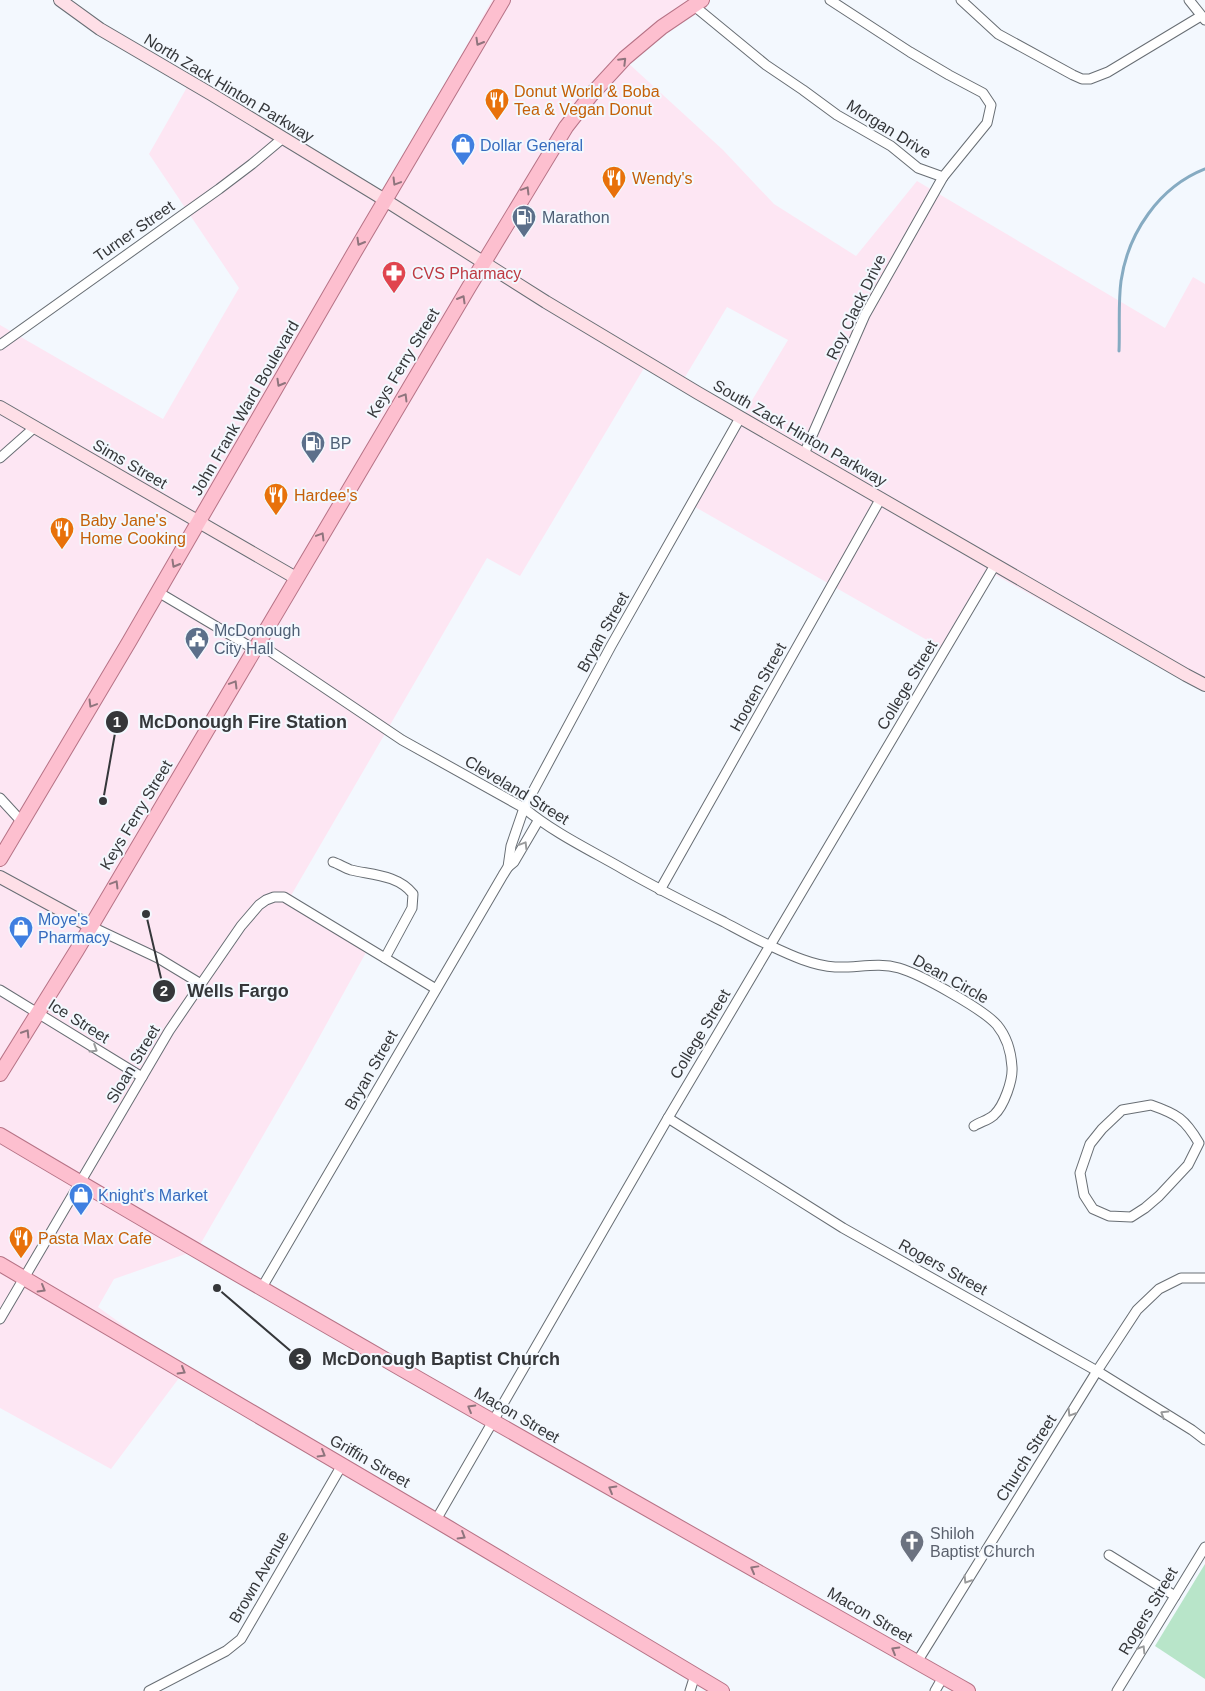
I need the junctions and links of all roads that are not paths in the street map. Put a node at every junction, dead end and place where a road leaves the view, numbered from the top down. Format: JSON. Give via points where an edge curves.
{"nodes":[{"id":1,"x":60,"y":0,"type":"edge"},
{"id":2,"x":503,"y":0,"type":"edge"},
{"id":3,"x":830,"y":0,"type":"edge"},
{"id":4,"x":961,"y":0,"type":"edge"},
{"id":5,"x":1190,"y":0,"type":"edge"},
{"id":6,"x":697,"y":3,"type":"edge"},
{"id":7,"x":1203,"y":18,"type":"edge"},
{"id":8,"x":283,"y":138,"type":"junction"},
{"id":9,"x":943,"y":177,"type":"junction"},
{"id":10,"x":385,"y":200,"type":"junction"},
{"id":11,"x":484,"y":262,"type":"junction"},
{"id":12,"x":0,"y":345,"type":"edge"},
{"id":13,"x":0,"y":407,"type":"edge"},
{"id":14,"x":740,"y":418,"type":"junction"},
{"id":15,"x":35,"y":427,"type":"junction"},
{"id":16,"x":804,"y":454,"type":"junction"},
{"id":17,"x":0,"y":458,"type":"edge"},
{"id":18,"x":881,"y":498,"type":"junction"},
{"id":19,"x":199,"y":522,"type":"junction"},
{"id":20,"x":995,"y":565,"type":"junction"},
{"id":21,"x":296,"y":578,"type":"junction"},
{"id":22,"x":158,"y":592,"type":"junction"},
{"id":23,"x":256,"y":646,"type":"junction"},
{"id":24,"x":1205,"y":685,"type":"edge"},
{"id":25,"x":0,"y":798,"type":"edge"},
{"id":26,"x":524,"y":808,"type":"junction"},
{"id":27,"x":538,"y":820,"type":"junction"},
{"id":28,"x":22,"y":822,"type":"junction"},
{"id":29,"x":0,"y":859,"type":"edge"},
{"id":30,"x":333,"y":862,"type":"dead end"},
{"id":31,"x":508,"y":867,"type":"junction"},
{"id":32,"x":0,"y":877,"type":"edge"},
{"id":33,"x":660,"y":890,"type":"junction"},
{"id":34,"x":90,"y":926,"type":"junction"},
{"id":35,"x":770,"y":946,"type":"junction"},
{"id":36,"x":385,"y":958,"type":"junction"},
{"id":37,"x":201,"y":984,"type":"junction"},
{"id":38,"x":436,"y":989,"type":"junction"},
{"id":39,"x":0,"y":990,"type":"edge"},
{"id":40,"x":38,"y":1013,"type":"junction"},
{"id":41,"x":0,"y":1074,"type":"edge"},
{"id":42,"x":142,"y":1077,"type":"junction"},
{"id":43,"x":668,"y":1118,"type":"junction"},
{"id":44,"x":974,"y":1126,"type":"dead end"},
{"id":45,"x":0,"y":1135,"type":"edge"},
{"id":46,"x":1202,"y":1144,"type":"edge"},
{"id":47,"x":81,"y":1183,"type":"junction"},
{"id":48,"x":0,"y":1264,"type":"edge"},
{"id":49,"x":24,"y":1278,"type":"junction"},
{"id":50,"x":1205,"y":1278,"type":"edge"},
{"id":51,"x":261,"y":1289,"type":"junction"},
{"id":52,"x":0,"y":1319,"type":"edge"},
{"id":53,"x":1097,"y":1371,"type":"junction"},
{"id":54,"x":493,"y":1421,"type":"junction"},
{"id":55,"x":1205,"y":1440,"type":"edge"},
{"id":56,"x":342,"y":1465,"type":"junction"},
{"id":57,"x":436,"y":1520,"type":"junction"},
{"id":58,"x":1205,"y":1547,"type":"edge"},
{"id":59,"x":1109,"y":1556,"type":"dead end"},
{"id":60,"x":1174,"y":1596,"type":"junction"},
{"id":61,"x":917,"y":1662,"type":"junction"},
{"id":62,"x":695,"y":1675,"type":"junction"},
{"id":63,"x":943,"y":1677,"type":"junction"},
{"id":64,"x":149,"y":1691,"type":"edge"},
{"id":65,"x":690,"y":1691,"type":"edge"},
{"id":66,"x":722,"y":1691,"type":"edge"},
{"id":67,"x":934,"y":1691,"type":"edge"},
{"id":68,"x":968,"y":1691,"type":"edge"},
{"id":69,"x":1117,"y":1691,"type":"edge"}],
"edges":[{"from":1,"to":8,"type":"main road","name":"North Zack Hinton Parkway","via":[[100,29]]},
{"from":2,"to":10,"type":"main road","name":"John Frank Ward Boulevard","one_way":true},
{"from":3,"to":9,"type":"street","name":"Morgan Drive","via":[[983,93],[991,105],[987,123]]},
{"from":4,"to":7,"type":"street","via":[[998,34],[1086,79],[1108,72]]},
{"from":5,"to":7,"type":"street"},
{"from":6,"to":9,"type":"street","name":"Morgan Drive","via":[[766,65],[836,115],[890,146],[918,168]]},
{"from":11,"to":6,"type":"main road","name":"Keys Ferry Street","one_way":true,"via":[[543,162],[578,111],[625,58]]},
{"from":8,"to":10,"type":"main road","name":"North Zack Hinton Parkway"},
{"from":8,"to":12,"type":"street","name":"Turner Street","via":[[219,189]]},
{"from":9,"to":16,"type":"street","name":"Roy Clack Drive","via":[[865,315]]},
{"from":10,"to":11,"type":"main road","name":"South Zack Hinton Parkway"},
{"from":10,"to":19,"type":"main road","name":"John Frank Ward Boulevard","one_way":true},
{"from":11,"to":14,"type":"main road","name":"South Zack Hinton Parkway"},
{"from":21,"to":11,"type":"main road","name":"Keys Ferry Street","one_way":true},
{"from":13,"to":15,"type":"main road","name":"Sims Street"},
{"from":14,"to":16,"type":"main road","name":"South Zack Hinton Parkway"},
{"from":14,"to":26,"type":"street","name":"Bryan Street"},
{"from":15,"to":17,"type":"street"},
{"from":15,"to":19,"type":"main road","name":"Sims Street"},
{"from":16,"to":18,"type":"main road","name":"South Zack Hinton Parkway"},
{"from":18,"to":20,"type":"main road","name":"South Zack Hinton Parkway"},
{"from":18,"to":33,"type":"street","name":"Hooten Street"},
{"from":19,"to":21,"type":"main road","name":"Sims Street"},
{"from":19,"to":22,"type":"main road","name":"John Frank Ward Boulevard","one_way":true},
{"from":20,"to":24,"type":"main road","name":"South Zack Hinton Parkway"},
{"from":20,"to":35,"type":"street","name":"College Street"},
{"from":21,"to":23,"type":"main road","name":"Keys Ferry Street"},
{"from":22,"to":23,"type":"street","name":"Cleveland Street"},
{"from":22,"to":28,"type":"main road","name":"John Frank Ward Boulevard","one_way":true},
{"from":23,"to":26,"type":"street","name":"Cleveland Street","via":[[402,740]]},
{"from":34,"to":23,"type":"main road","name":"Keys Ferry Street","one_way":true},
{"from":25,"to":28,"type":"street"},
{"from":26,"to":27,"type":"street","name":"Cleveland Street"},
{"from":26,"to":31,"type":"street","name":"Bryan Street","via":[[511,846]]},
{"from":31,"to":27,"type":"street","name":"Bryan Street","one_way":true},
{"from":27,"to":33,"type":"street","name":"Cleveland Street"},
{"from":28,"to":29,"type":"main road","name":"John Frank Ward Boulevard"},
{"from":30,"to":36,"type":"street","via":[[350,870],[377,874],[398,882],[413,894],[412,908]]},
{"from":31,"to":38,"type":"street","name":"Bryan Street"},
{"from":32,"to":34,"type":"main road"},
{"from":33,"to":35,"type":"street","name":"Cleveland Street"},
{"from":34,"to":37,"type":"street","via":[[158,958]]},
{"from":34,"to":40,"type":"main road","name":"Keys Ferry Street"},
{"from":35,"to":43,"type":"street","name":"College Street"},
{"from":35,"to":44,"type":"street","name":"Dean Circle","via":[[834,967],[874,965],[899,968],[924,978],[986,1015],[1010,1048],[1012,1080],[994,1115]]},
{"from":36,"to":37,"type":"street","name":"Sloan Street","via":[[284,897],[274,897],[258,905]]},
{"from":36,"to":38,"type":"street","name":"Sloan Street"},
{"from":37,"to":42,"type":"street","name":"Sloan Street"},
{"from":38,"to":51,"type":"street","name":"Bryan Street"},
{"from":39,"to":40,"type":"street","name":"Ice Street"},
{"from":41,"to":40,"type":"main road","name":"Keys Ferry Street","one_way":true},
{"from":40,"to":42,"type":"street","name":"Ice Street","one_way":true},
{"from":42,"to":47,"type":"street","name":"Sloan Street"},
{"from":43,"to":53,"type":"street","name":"Rogers Street","via":[[843,1228]]},
{"from":43,"to":54,"type":"street","name":"College Street"},
{"from":45,"to":47,"type":"main road","name":"Macon Street"},
{"from":46,"to":46,"type":"street","via":[[1174,1113],[1151,1105],[1122,1110],[1090,1144],[1080,1173],[1084,1195],[1093,1209],[1109,1216],[1131,1217],[1176,1178]]},
{"from":47,"to":49,"type":"street","name":"Sloan Street"},
{"from":47,"to":51,"type":"main road","name":"Macon Street"},
{"from":48,"to":49,"type":"main road","name":"Griffin Street"},
{"from":49,"to":52,"type":"street","name":"Sloan Street"},
{"from":49,"to":56,"type":"main road","name":"Griffin Street","one_way":true},
{"from":50,"to":53,"type":"street","name":"Church Street","via":[[1181,1278],[1159,1289],[1137,1310]]},
{"from":54,"to":51,"type":"main road","name":"Macon Street","one_way":true},
{"from":55,"to":53,"type":"street","name":"Rogers Street","one_way":true},
{"from":53,"to":61,"type":"street","name":"Church Street","one_way":true},
{"from":54,"to":57,"type":"street","name":"College Street"},
{"from":61,"to":54,"type":"main road","name":"Macon Street","one_way":true},
{"from":56,"to":57,"type":"main road","name":"Griffin Street"},
{"from":56,"to":64,"type":"street","name":"Brown Avenue","via":[[241,1639],[226,1651]]},
{"from":57,"to":62,"type":"main road","name":"Griffin Street","one_way":true},
{"from":58,"to":60,"type":"street","name":"Rogers Street"},
{"from":59,"to":60,"type":"street"},
{"from":69,"to":60,"type":"street","name":"Rogers Street","one_way":true},
{"from":61,"to":63,"type":"main road","name":"Macon Street"},
{"from":62,"to":65,"type":"street"},
{"from":62,"to":66,"type":"main road","name":"Griffin Street"},
{"from":63,"to":67,"type":"street"},
{"from":63,"to":68,"type":"main road","name":"Macon Street"}]}
